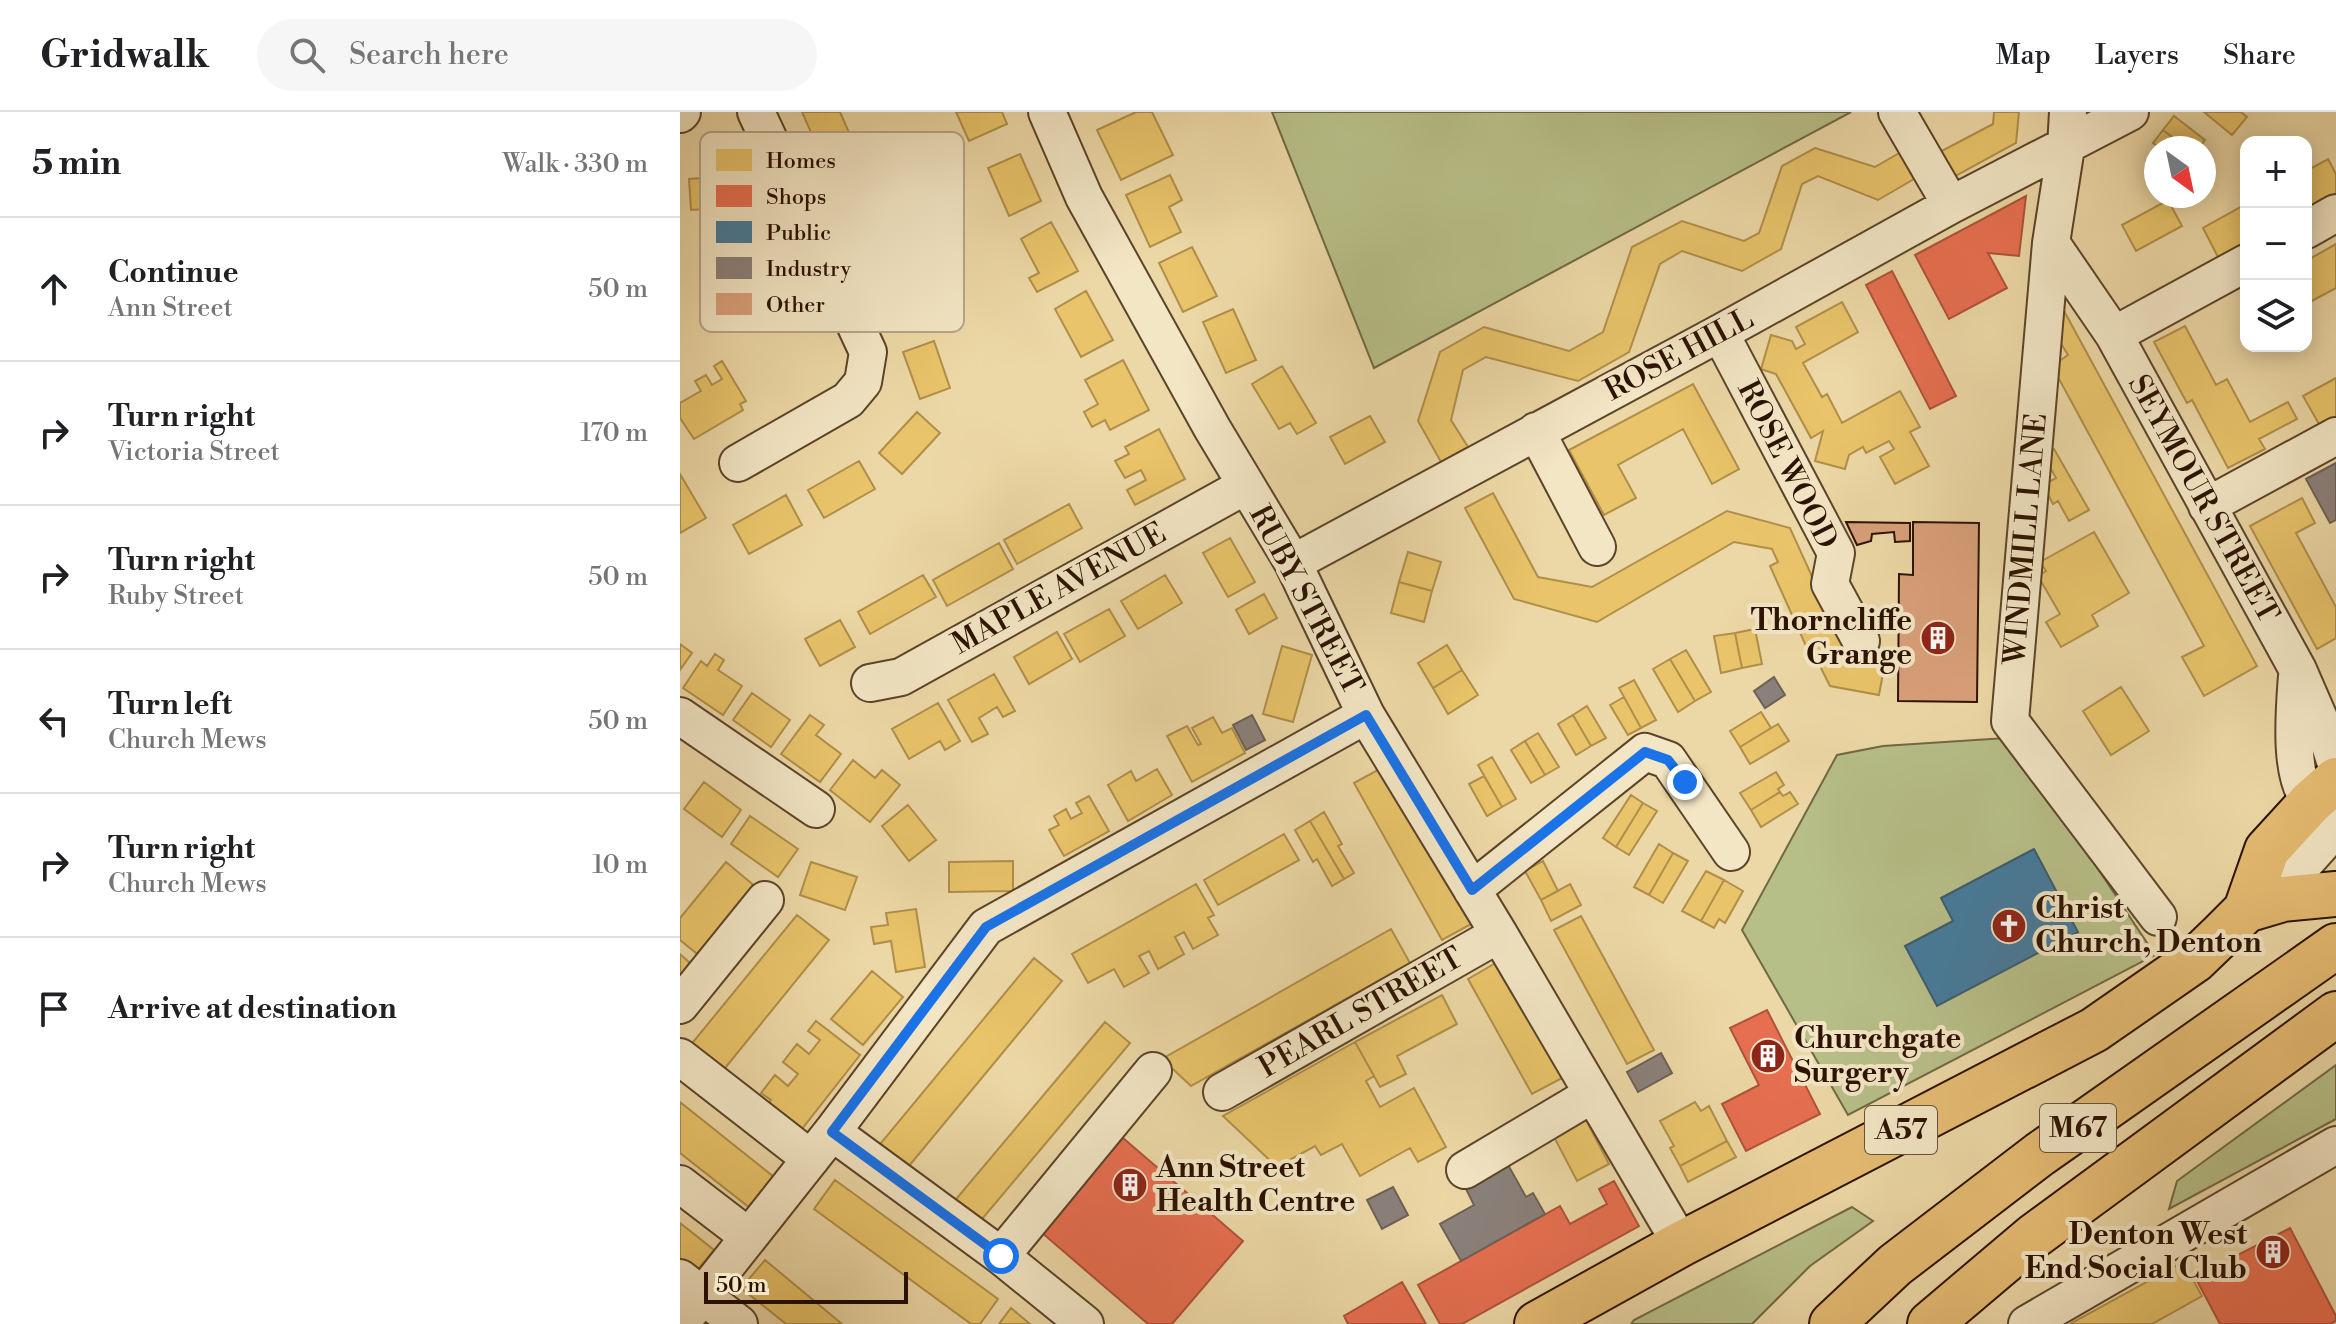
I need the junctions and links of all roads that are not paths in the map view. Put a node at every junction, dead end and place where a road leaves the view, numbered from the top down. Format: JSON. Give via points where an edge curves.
{"nodes":[{"id":1,"x":756,"y":112,"type":"edge"},
{"id":2,"x":1047,"y":112,"type":"edge"},
{"id":3,"x":1897,"y":112,"type":"edge"},
{"id":4,"x":2130,"y":112,"type":"edge"},
{"id":5,"x":2067,"y":130,"type":"edge"},
{"id":6,"x":765,"y":132,"type":"edge"},
{"id":7,"x":1951,"y":205,"type":"junction"},
{"id":8,"x":2336,"y":213,"type":"edge"},
{"id":9,"x":2312,"y":227,"type":"edge"},
{"id":10,"x":2051,"y":243,"type":"junction"},
{"id":11,"x":2240,"y":266,"type":"edge"},
{"id":12,"x":859,"y":332,"type":"edge"},
{"id":13,"x":1720,"y":333,"type":"junction"},
{"id":14,"x":2114,"y":335,"type":"junction"},
{"id":15,"x":1536,"y":431,"type":"junction"},
{"id":16,"x":2336,"y":436,"type":"edge"},
{"id":17,"x":738,"y":463,"type":"dead end"},
{"id":18,"x":1245,"y":486,"type":"junction"},
{"id":19,"x":2207,"y":506,"type":"junction"},
{"id":20,"x":1597,"y":547,"type":"dead end"},
{"id":21,"x":1293,"y":563,"type":"junction"},
{"id":22,"x":1861,"y":641,"type":"dead end"},
{"id":23,"x":2298,"y":670,"type":"junction"},
{"id":24,"x":870,"y":683,"type":"dead end"},
{"id":25,"x":2336,"y":711,"type":"edge"},
{"id":26,"x":1366,"y":715,"type":"junction"},
{"id":27,"x":680,"y":716,"type":"edge"},
{"id":28,"x":2336,"y":764,"type":"edge"},
{"id":29,"x":2330,"y":805,"type":"edge"},
{"id":30,"x":816,"y":809,"type":"dead end"},
{"id":31,"x":1731,"y":852,"type":"dead end"},
{"id":32,"x":1472,"y":890,"type":"junction"},
{"id":33,"x":2336,"y":894,"type":"edge"},
{"id":34,"x":765,"y":900,"type":"dead end"},
{"id":35,"x":2257,"y":906,"type":"junction"},
{"id":36,"x":2158,"y":917,"type":"dead end"},
{"id":37,"x":1499,"y":934,"type":"junction"},
{"id":38,"x":2336,"y":946,"type":"edge"},
{"id":39,"x":680,"y":1005,"type":"edge"},
{"id":40,"x":2336,"y":1014,"type":"edge"},
{"id":41,"x":680,"y":1057,"type":"edge"},
{"id":42,"x":1153,"y":1071,"type":"dead end"},
{"id":43,"x":1222,"y":1092,"type":"dead end"},
{"id":44,"x":1593,"y":1094,"type":"junction"},
{"id":45,"x":822,"y":1145,"type":"junction"},
{"id":46,"x":2336,"y":1145,"type":"edge"},
{"id":47,"x":1465,"y":1170,"type":"dead end"},
{"id":48,"x":680,"y":1184,"type":"edge"},
{"id":49,"x":749,"y":1237,"type":"junction"},
{"id":50,"x":1681,"y":1244,"type":"junction"},
{"id":51,"x":1001,"y":1256,"type":"junction"},
{"id":52,"x":691,"y":1287,"type":"edge"},
{"id":53,"x":680,"y":1324,"type":"edge"},
{"id":54,"x":739,"y":1324,"type":"edge"},
{"id":55,"x":1085,"y":1324,"type":"edge"},
{"id":56,"x":1537,"y":1324,"type":"edge"},
{"id":57,"x":1832,"y":1324,"type":"edge"},
{"id":58,"x":1930,"y":1324,"type":"edge"},
{"id":59,"x":2027,"y":1324,"type":"edge"}],
"edges":[{"from":1,"to":6,"type":"street"},
{"from":2,"to":18,"type":"street","name":"RUBY STREET","via":[[1084,197]]},
{"from":3,"to":7,"type":"street"},
{"from":4,"to":5,"type":"street","name":"ROSE HILL"},
{"from":5,"to":7,"type":"street","name":"ROSE HILL"},
{"from":5,"to":10,"type":"street","name":"WINDMILL LANE"},
{"from":7,"to":13,"type":"street","name":"ROSE HILL"},
{"from":8,"to":9,"type":"street"},
{"from":10,"to":14,"type":"street","name":"SEYMOUR STREET"},
{"from":10,"to":36,"type":"street","name":"WINDMILL LANE","via":[[2010,721]]},
{"from":11,"to":14,"type":"street"},
{"from":12,"to":17,"type":"street","via":[[868,352],[863,382],[848,400]]},
{"from":13,"to":15,"type":"street","name":"ROSE HILL"},
{"from":13,"to":22,"type":"street","name":"ROSE WOOD","via":[[1836,553],[1830,584]]},
{"from":14,"to":19,"type":"street","name":"SEYMOUR STREET"},
{"from":15,"to":20,"type":"street"},
{"from":15,"to":21,"type":"street","name":"ROSE HILL"},
{"from":16,"to":19,"type":"street"},
{"from":18,"to":21,"type":"street","name":"RUBY STREET"},
{"from":18,"to":24,"type":"street","name":"MAPLE AVENUE","via":[[901,677]]},
{"from":19,"to":23,"type":"street","name":"SEYMOUR STREET"},
{"from":21,"to":26,"type":"street","name":"RUBY STREET"},
{"from":23,"to":25,"type":"street"},
{"from":23,"to":28,"type":"street","name":"SEYMOUR STREET"},
{"from":23,"to":29,"type":"street","via":[[2292,737],[2302,785]]},
{"from":26,"to":32,"type":"street","name":"RUBY STREET"},
{"from":26,"to":45,"type":"street","via":[[986,927]]},
{"from":27,"to":30,"type":"street"},
{"from":29,"to":35,"type":"main road","number":"A57","via":[[2267,850]]},
{"from":31,"to":32,"type":"street","via":[[1668,760],[1645,752]]},
{"from":32,"to":37,"type":"street","name":"RUBY STREET"},
{"from":33,"to":35,"type":"main road"},
{"from":34,"to":39,"type":"street"},
{"from":35,"to":50,"type":"main road","number":"A57","via":[[2195,960],[2094,1030]]},
{"from":37,"to":43,"type":"street","name":"PEARL STREET"},
{"from":37,"to":44,"type":"street","name":"RUBY STREET"},
{"from":38,"to":57,"type":"main road","number":"M67","via":[[2040,1154],[1895,1265]]},
{"from":40,"to":58,"type":"main road","number":"M67","via":[[2034,1236]]},
{"from":41,"to":45,"type":"street"},
{"from":42,"to":51,"type":"street"},
{"from":44,"to":47,"type":"street"},
{"from":44,"to":50,"type":"street","name":"RUBY STREET"},
{"from":45,"to":49,"type":"street"},
{"from":45,"to":51,"type":"street"},
{"from":46,"to":59,"type":"street"},
{"from":48,"to":49,"type":"street"},
{"from":49,"to":52,"type":"street"},
{"from":50,"to":56,"type":"main road","number":"A57"},
{"from":51,"to":55,"type":"street"},
{"from":52,"to":53,"type":"street"},
{"from":52,"to":54,"type":"street"}]}
